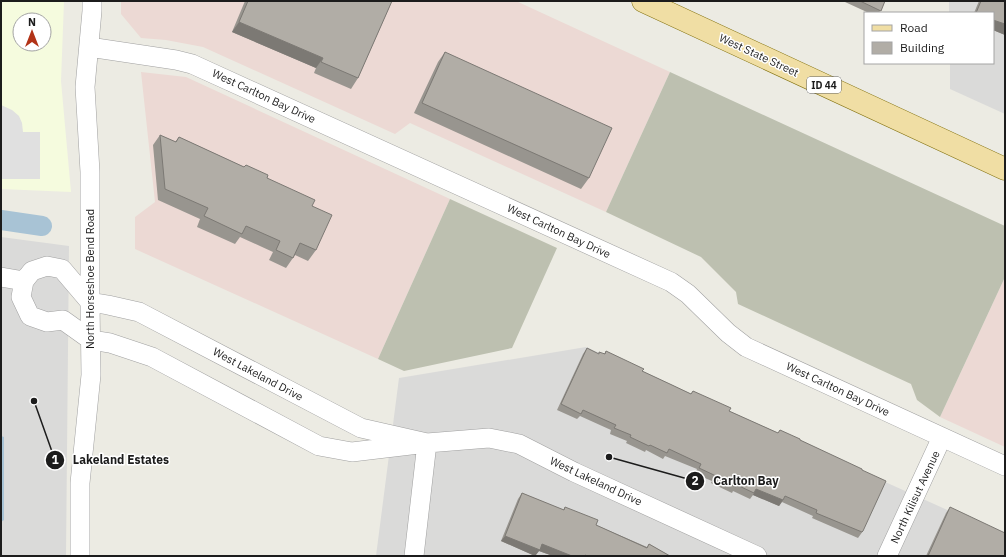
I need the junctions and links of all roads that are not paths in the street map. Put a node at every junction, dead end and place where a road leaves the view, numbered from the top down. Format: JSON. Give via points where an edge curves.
{"nodes":[{"id":1,"x":92,"y":1,"type":"edge"},
{"id":2,"x":643,"y":1,"type":"edge"},
{"id":3,"x":89,"y":47,"type":"junction"},
{"id":4,"x":1005,"y":169,"type":"edge"},
{"id":5,"x":1,"y":277,"type":"edge"},
{"id":6,"x":24,"y":281,"type":"junction"},
{"id":7,"x":90,"y":302,"type":"junction"},
{"id":8,"x":91,"y":340,"type":"junction"},
{"id":9,"x":942,"y":437,"type":"junction"},
{"id":10,"x":427,"y":443,"type":"junction"},
{"id":11,"x":1005,"y":466,"type":"edge"},
{"id":12,"x":80,"y":556,"type":"edge"},
{"id":13,"x":414,"y":556,"type":"edge"},
{"id":14,"x":757,"y":556,"type":"edge"},
{"id":15,"x":887,"y":556,"type":"edge"}],
"edges":[{"from":1,"to":3,"type":"street","name":"North Horseshoe Bend Road"},
{"from":2,"to":4,"type":"main road","name":"West State Street","number":"ID 44"},
{"from":3,"to":7,"type":"street","name":"North Horseshoe Bend Road","via":[[85,87],[90,172]]},
{"from":3,"to":9,"type":"street","name":"West Carlton Bay Drive","via":[[176,60],[198,66],[671,282],[688,294],[746,347]]},
{"from":5,"to":6,"type":"street"},
{"from":6,"to":7,"type":"street","via":[[32,271],[47,266],[62,269]]},
{"from":6,"to":8,"type":"street","via":[[21,297],[30,316],[47,322],[63,320]]},
{"from":7,"to":8,"type":"street","name":"North Horseshoe Bend Road"},
{"from":7,"to":10,"type":"street","name":"West Lakeland Drive","via":[[138,312],[361,428]]},
{"from":8,"to":10,"type":"street","name":"West Lakeland Drive","via":[[152,357],[318,446],[352,452]]},
{"from":8,"to":12,"type":"street","name":"North Horseshoe Bend Road","via":[[91,375],[80,483]]},
{"from":9,"to":11,"type":"street","name":"West Carlton Bay Drive"},
{"from":9,"to":15,"type":"street","name":"North Kilisut Avenue"},
{"from":10,"to":13,"type":"street"},
{"from":10,"to":14,"type":"street","name":"West Lakeland Drive","via":[[489,438],[519,444]]}]}
